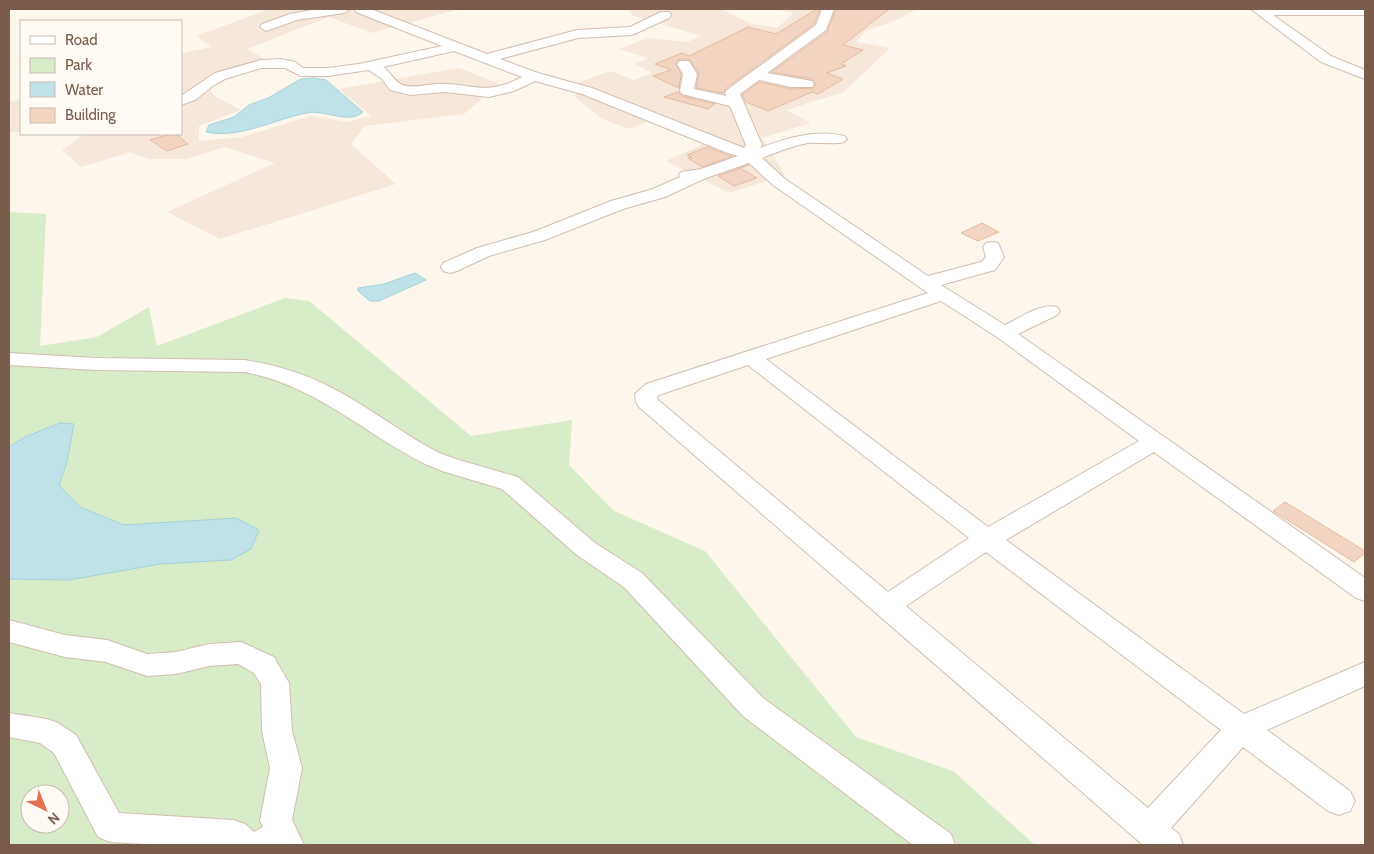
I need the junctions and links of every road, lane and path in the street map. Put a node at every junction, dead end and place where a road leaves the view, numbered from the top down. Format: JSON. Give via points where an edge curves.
{"nodes":[{"id":1,"x":344,"y":9,"type":"edge"},
{"id":2,"x":360,"y":9,"type":"edge"},
{"id":3,"x":828,"y":9,"type":"edge"},
{"id":4,"x":1259,"y":10,"type":"edge"},
{"id":5,"x":1365,"y":11,"type":"edge"},
{"id":6,"x":665,"y":15,"type":"dead end"},
{"id":7,"x":266,"y":27,"type":"dead end"},
{"id":8,"x":559,"y":40,"type":"junction"},
{"id":9,"x":644,"y":42,"type":"dead end"},
{"id":10,"x":455,"y":47,"type":"junction"},
{"id":11,"x":489,"y":58,"type":"junction"},
{"id":12,"x":1326,"y":59,"type":"junction"},
{"id":13,"x":1365,"y":59,"type":"edge"},
{"id":14,"x":684,"y":64,"type":"dead end"},
{"id":15,"x":371,"y":65,"type":"junction"},
{"id":16,"x":756,"y":75,"type":"junction"},
{"id":17,"x":1365,"y":75,"type":"edge"},
{"id":18,"x":533,"y":76,"type":"junction"},
{"id":19,"x":807,"y":84,"type":"dead end"},
{"id":20,"x":182,"y":101,"type":"edge"},
{"id":21,"x":736,"y":103,"type":"junction"},
{"id":22,"x":839,"y":139,"type":"dead end"},
{"id":23,"x":750,"y":155,"type":"junction"},
{"id":24,"x":700,"y":174,"type":"junction"},
{"id":25,"x":623,"y":189,"type":"dead end"},
{"id":26,"x":992,"y":247,"type":"dead end"},
{"id":27,"x":450,"y":267,"type":"dead end"},
{"id":28,"x":935,"y":288,"type":"junction"},
{"id":29,"x":1050,"y":311,"type":"dead end"},
{"id":30,"x":1004,"y":333,"type":"junction"},
{"id":31,"x":750,"y":356,"type":"junction"},
{"id":32,"x":9,"y":359,"type":"edge"},
{"id":33,"x":1154,"y":442,"type":"junction"},
{"id":34,"x":987,"y":539,"type":"junction"},
{"id":35,"x":1365,"y":590,"type":"edge"},
{"id":36,"x":886,"y":606,"type":"junction"},
{"id":37,"x":9,"y":631,"type":"edge"},
{"id":38,"x":1365,"y":673,"type":"edge"},
{"id":39,"x":9,"y":725,"type":"edge"},
{"id":40,"x":1240,"y":729,"type":"junction"},
{"id":41,"x":1338,"y":801,"type":"dead end"},
{"id":42,"x":1158,"y":838,"type":"edge"},
{"id":43,"x":278,"y":841,"type":"edge"},
{"id":44,"x":245,"y":845,"type":"edge"},
{"id":45,"x":939,"y":845,"type":"edge"}],
"edges":[{"from":1,"to":7,"type":"street","via":[[298,16]]},
{"from":2,"to":10,"type":"street"},
{"from":3,"to":16,"type":"street","via":[[822,27]]},
{"from":4,"to":5,"type":"street"},
{"from":4,"to":12,"type":"street"},
{"from":6,"to":8,"type":"street","via":[[632,31],[582,33]]},
{"from":8,"to":9,"type":"street","via":[[628,37]]},
{"from":8,"to":11,"type":"street"},
{"from":10,"to":11,"type":"street"},
{"from":10,"to":15,"type":"street"},
{"from":11,"to":18,"type":"street"},
{"from":12,"to":13,"type":"street"},
{"from":12,"to":17,"type":"street"},
{"from":14,"to":21,"type":"street","via":[[690,74],[687,91]]},
{"from":15,"to":18,"type":"street","via":[[387,76],[392,85],[415,91],[438,88],[481,93],[499,91]]},
{"from":15,"to":20,"type":"street","via":[[309,73],[279,62],[213,79],[193,96]]},
{"from":16,"to":19,"type":"street"},
{"from":16,"to":21,"type":"street","via":[[734,91],[732,95]]},
{"from":18,"to":23,"type":"street","via":[[587,91]]},
{"from":21,"to":23,"type":"street","via":[[754,145]]},
{"from":22,"to":23,"type":"street","via":[[829,136],[815,138]]},
{"from":23,"to":24,"type":"street"},
{"from":23,"to":28,"type":"street","via":[[779,182]]},
{"from":24,"to":25,"type":"street","via":[[669,177]]},
{"from":24,"to":27,"type":"street","via":[[659,193],[617,205],[539,236],[483,252]]},
{"from":26,"to":28,"type":"street","via":[[994,257],[988,266]]},
{"from":28,"to":30,"type":"street"},
{"from":28,"to":31,"type":"street"},
{"from":29,"to":30,"type":"street"},
{"from":30,"to":33,"type":"street"},
{"from":31,"to":34,"type":"street"},
{"from":31,"to":36,"type":"street","via":[[654,389],[646,394],[647,402]]},
{"from":32,"to":45,"type":"street","via":[[264,368],[326,392],[429,458],[510,483],[586,549],[632,580],[754,707]]},
{"from":33,"to":34,"type":"street"},
{"from":33,"to":35,"type":"street"},
{"from":34,"to":36,"type":"street"},
{"from":34,"to":40,"type":"street"},
{"from":36,"to":42,"type":"street"},
{"from":37,"to":43,"type":"street","via":[[65,646],[107,651],[147,665],[241,652],[264,665],[275,683],[277,731],[286,768],[276,821]]},
{"from":38,"to":40,"type":"street"},
{"from":39,"to":44,"type":"street","via":[[47,732],[65,744],[110,827],[233,835]]},
{"from":40,"to":41,"type":"street"},
{"from":40,"to":42,"type":"street"}]}
